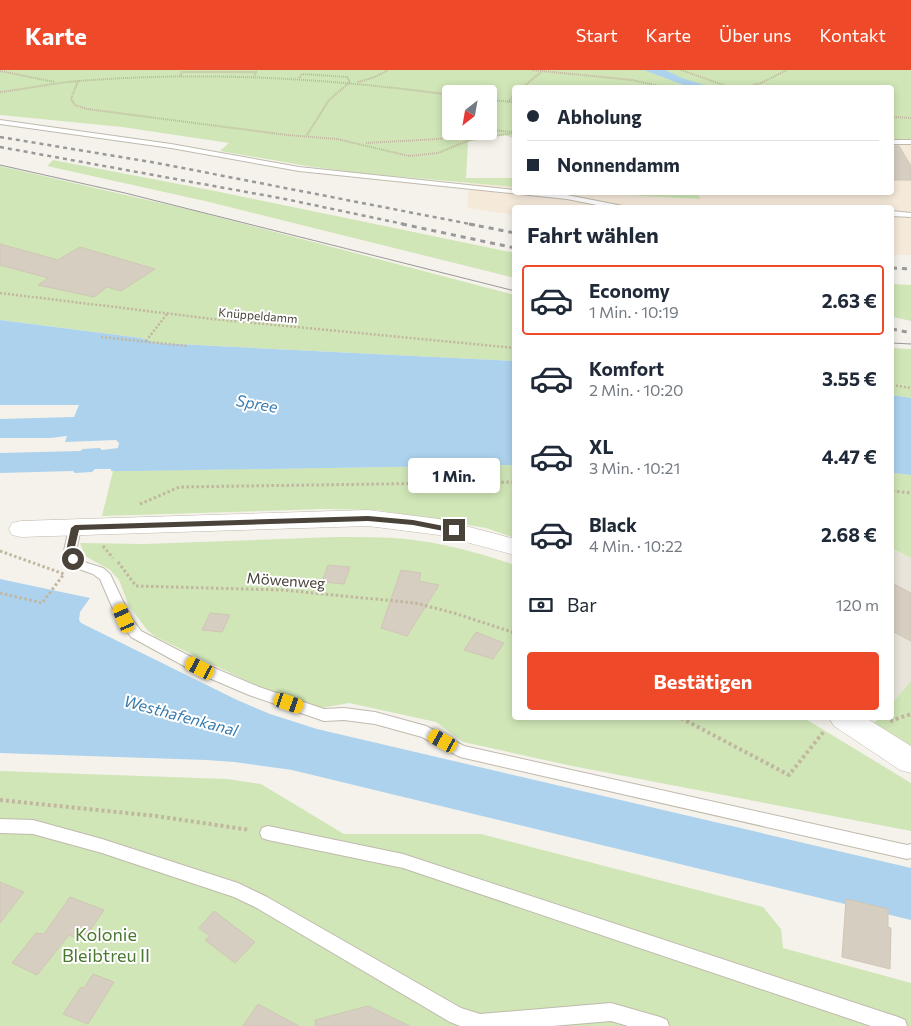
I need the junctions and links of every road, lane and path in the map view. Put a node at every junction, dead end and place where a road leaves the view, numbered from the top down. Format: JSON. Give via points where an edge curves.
{"nodes":[{"id":1,"x":388,"y":70,"type":"edge"},
{"id":2,"x":532,"y":70,"type":"edge"},
{"id":3,"x":681,"y":70,"type":"edge"},
{"id":4,"x":788,"y":70,"type":"edge"},
{"id":5,"x":541,"y":71,"type":"edge"},
{"id":6,"x":0,"y":72,"type":"edge"},
{"id":7,"x":180,"y":76,"type":"junction"},
{"id":8,"x":254,"y":77,"type":"junction"},
{"id":9,"x":298,"y":78,"type":"junction"},
{"id":10,"x":78,"y":81,"type":"junction"},
{"id":11,"x":350,"y":82,"type":"junction"},
{"id":12,"x":355,"y":82,"type":"junction"},
{"id":13,"x":58,"y":83,"type":"junction"},
{"id":14,"x":525,"y":85,"type":"edge"},
{"id":15,"x":654,"y":85,"type":"edge"},
{"id":16,"x":724,"y":85,"type":"edge"},
{"id":17,"x":755,"y":85,"type":"edge"},
{"id":18,"x":0,"y":92,"type":"edge"},
{"id":19,"x":442,"y":94,"type":"edge"},
{"id":20,"x":512,"y":97,"type":"edge"},
{"id":21,"x":498,"y":101,"type":"edge"},
{"id":22,"x":508,"y":102,"type":"junction"},
{"id":23,"x":512,"y":102,"type":"edge"},
{"id":24,"x":894,"y":117,"type":"edge"},
{"id":25,"x":911,"y":118,"type":"edge"},
{"id":26,"x":0,"y":122,"type":"edge"},
{"id":27,"x":498,"y":130,"type":"edge"},
{"id":28,"x":512,"y":132,"type":"edge"},
{"id":29,"x":512,"y":133,"type":"edge"},
{"id":30,"x":307,"y":136,"type":"junction"},
{"id":31,"x":442,"y":138,"type":"edge"},
{"id":32,"x":894,"y":142,"type":"edge"},
{"id":33,"x":911,"y":142,"type":"edge"},
{"id":34,"x":360,"y":143,"type":"junction"},
{"id":35,"x":512,"y":192,"type":"edge"},
{"id":36,"x":548,"y":195,"type":"edge"},
{"id":37,"x":611,"y":205,"type":"edge"},
{"id":38,"x":894,"y":213,"type":"edge"},
{"id":39,"x":911,"y":215,"type":"edge"},
{"id":40,"x":0,"y":293,"type":"edge"},
{"id":41,"x":168,"y":314,"type":"junction"},
{"id":42,"x":102,"y":336,"type":"dead end"},
{"id":43,"x":146,"y":342,"type":"junction"},
{"id":44,"x":187,"y":346,"type":"dead end"},
{"id":45,"x":512,"y":348,"type":"edge"},
{"id":46,"x":894,"y":385,"type":"edge"},
{"id":47,"x":911,"y":388,"type":"edge"},
{"id":48,"x":512,"y":482,"type":"edge"},
{"id":49,"x":894,"y":491,"type":"edge"},
{"id":50,"x":911,"y":493,"type":"edge"},
{"id":51,"x":111,"y":527,"type":"junction"},
{"id":52,"x":21,"y":529,"type":"dead end"},
{"id":53,"x":74,"y":532,"type":"junction"},
{"id":54,"x":512,"y":546,"type":"edge"},
{"id":55,"x":0,"y":550,"type":"edge"},
{"id":56,"x":64,"y":574,"type":"junction"},
{"id":57,"x":70,"y":576,"type":"dead end"},
{"id":58,"x":0,"y":594,"type":"edge"},
{"id":59,"x":512,"y":632,"type":"edge"},
{"id":60,"x":685,"y":720,"type":"edge"},
{"id":61,"x":835,"y":722,"type":"edge"},
{"id":62,"x":911,"y":761,"type":"edge"},
{"id":63,"x":0,"y":800,"type":"edge"},
{"id":64,"x":0,"y":826,"type":"edge"},
{"id":65,"x":268,"y":833,"type":"joint"},
{"id":66,"x":911,"y":851,"type":"edge"},
{"id":67,"x":476,"y":1024,"type":"edge"},
{"id":68,"x":660,"y":1026,"type":"edge"},
{"id":69,"x":898,"y":1026,"type":"edge"}],
"edges":[{"from":1,"to":12,"type":"path"},
{"from":2,"to":5,"type":"path"},
{"from":3,"to":16,"type":"path"},
{"from":4,"to":17,"type":"path"},
{"from":5,"to":14,"type":"path"},
{"from":5,"to":15,"type":"path"},
{"from":6,"to":13,"type":"path"},
{"from":7,"to":8,"type":"path"},
{"from":7,"to":8,"type":"path","via":[[182,72],[256,72]]},
{"from":7,"to":10,"type":"path"},
{"from":8,"to":9,"type":"path"},
{"from":9,"to":11,"type":"path"},
{"from":9,"to":11,"type":"path","via":[[302,74],[347,77]]},
{"from":10,"to":13,"type":"path"},
{"from":10,"to":30,"type":"path","via":[[71,102],[81,108]]},
{"from":11,"to":12,"type":"path"},
{"from":11,"to":30,"type":"path","via":[[321,107]]},
{"from":12,"to":19,"type":"path"},
{"from":13,"to":18,"type":"path"},
{"from":20,"to":22,"type":"path"},
{"from":21,"to":22,"type":"path"},
{"from":22,"to":23,"type":"path"},
{"from":24,"to":25,"type":"path"},
{"from":26,"to":35,"type":"lane","via":[[171,146],[299,169]]},
{"from":27,"to":28,"type":"path"},
{"from":29,"to":34,"type":"path","via":[[477,138],[451,150],[423,155],[401,154]]},
{"from":30,"to":34,"type":"path"},
{"from":31,"to":34,"type":"path"},
{"from":32,"to":33,"type":"lane"},
{"from":36,"to":37,"type":"lane"},
{"from":38,"to":39,"type":"lane"},
{"from":40,"to":41,"type":"path","name":"Knüppeldamm"},
{"from":41,"to":43,"type":"path"},
{"from":41,"to":45,"type":"path","name":"Knüppeldamm"},
{"from":42,"to":43,"type":"path"},
{"from":43,"to":44,"type":"path"},
{"from":46,"to":47,"type":"path"},
{"from":48,"to":51,"type":"path","via":[[179,487],[113,520]]},
{"from":49,"to":50,"type":"path"},
{"from":51,"to":53,"type":"street"},
{"from":51,"to":54,"type":"street","via":[[368,518],[439,527]]},
{"from":52,"to":53,"type":"street"},
{"from":53,"to":59,"type":"path","name":"Möwenweg","via":[[99,540],[136,586],[283,590],[415,603],[454,612]]},
{"from":53,"to":66,"type":"lane","via":[[70,551],[73,559],[105,577],[124,618],[136,634],[200,668],[254,691],[324,715],[375,718],[426,732],[460,751]]},
{"from":55,"to":56,"type":"path"},
{"from":56,"to":57,"type":"path"},
{"from":56,"to":58,"type":"path","via":[[42,603]]},
{"from":60,"to":61,"type":"path","via":[[789,775]]},
{"from":61,"to":62,"type":"street"},
{"from":63,"to":65,"type":"path","via":[[156,816]]},
{"from":64,"to":67,"type":"lane","via":[[33,827],[238,891]]},
{"from":65,"to":69,"type":"lane","via":[[403,861]]},
{"from":67,"to":68,"type":"lane","via":[[611,1012]]}]}
